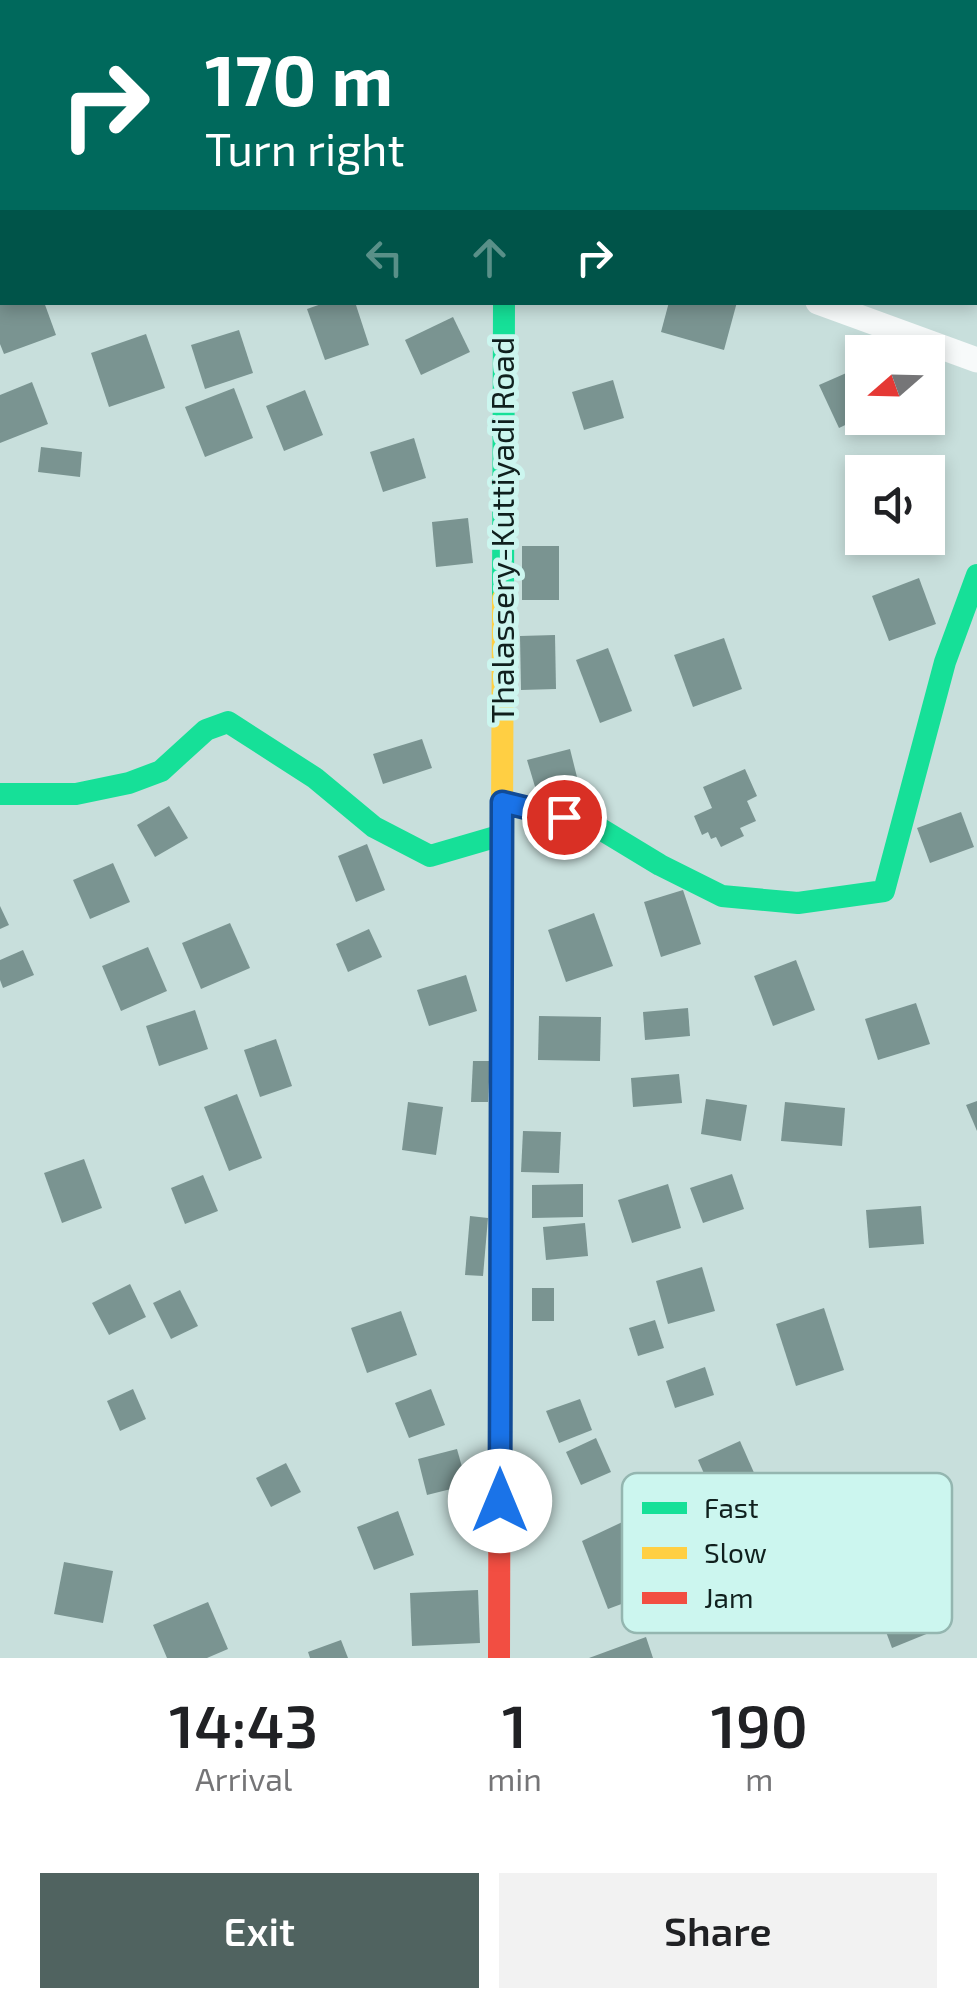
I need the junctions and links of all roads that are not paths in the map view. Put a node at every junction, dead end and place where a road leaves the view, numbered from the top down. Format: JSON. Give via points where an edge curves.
{"nodes":[{"id":1,"x":504,"y":305,"type":"edge"},
{"id":2,"x":826,"y":305,"type":"edge"},
{"id":3,"x":977,"y":360,"type":"edge"},
{"id":4,"x":977,"y":576,"type":"edge"},
{"id":5,"x":0,"y":794,"type":"edge"},
{"id":6,"x":502,"y":802,"type":"junction"},
{"id":7,"x":502,"y":835,"type":"junction"},
{"id":8,"x":499,"y":1658,"type":"edge"}],
"edges":[{"from":1,"to":6,"type":"main road","name":"Thalassery-Kuttiyadi Road"},
{"from":2,"to":3,"type":"street"},
{"from":4,"to":6,"type":"main road","via":[[945,662],[884,891],[798,903],[722,896],[594,825]]},
{"from":5,"to":7,"type":"main road","via":[[76,794],[129,783],[162,771],[206,730],[228,722],[316,778],[374,826],[430,856]]},
{"from":6,"to":7,"type":"main road","name":"Thalassery-Kuttiyadi Road"},
{"from":7,"to":8,"type":"main road","name":"Thalassery-Kuttiyadi Road"}]}
